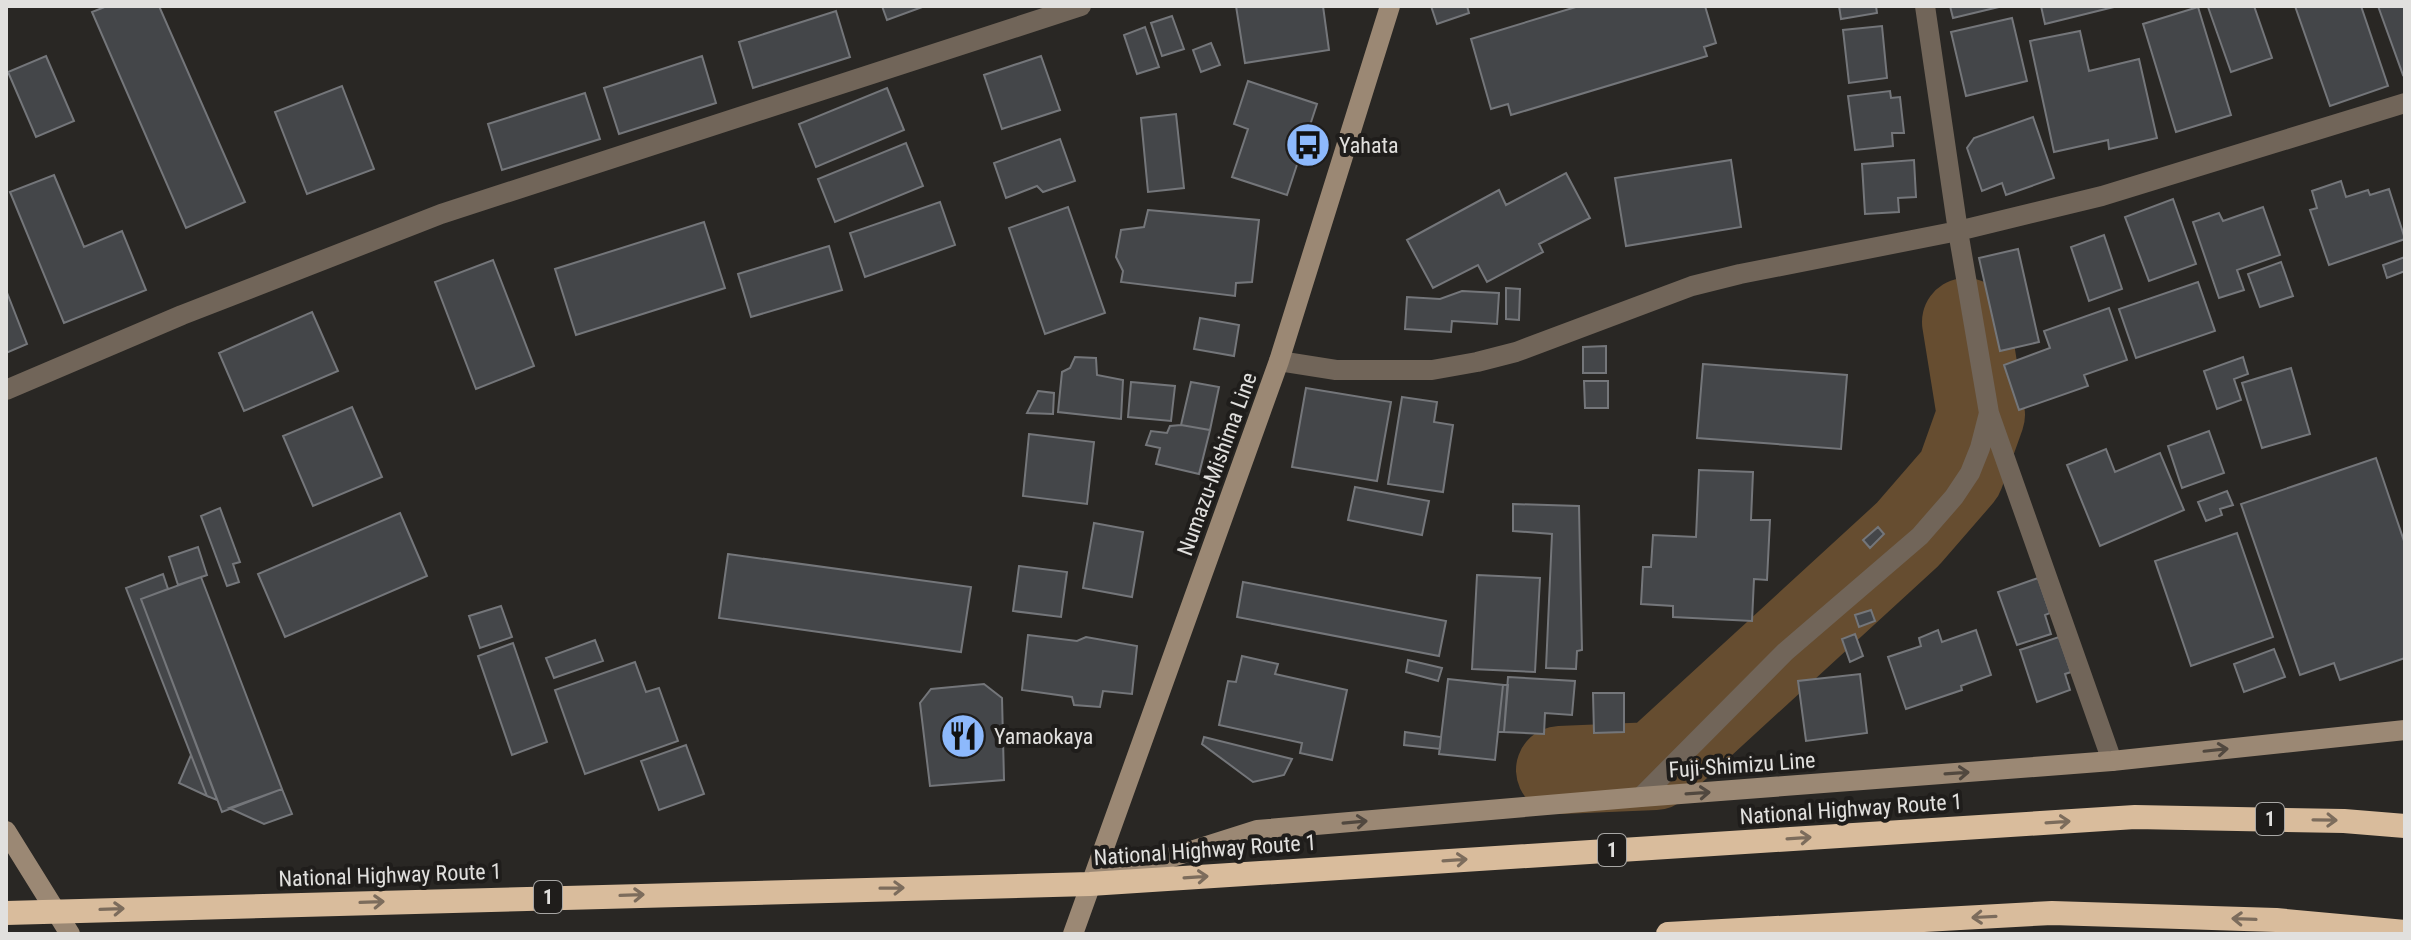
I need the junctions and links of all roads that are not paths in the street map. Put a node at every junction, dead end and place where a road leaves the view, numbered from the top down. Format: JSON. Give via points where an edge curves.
{"nodes":[{"id":1,"x":1081,"y":6,"type":"edge"},
{"id":2,"x":1390,"y":6,"type":"edge"},
{"id":3,"x":1925,"y":6,"type":"edge"},
{"id":4,"x":2405,"y":103,"type":"edge"},
{"id":5,"x":1958,"y":231,"type":"junction"},
{"id":6,"x":1279,"y":361,"type":"junction"},
{"id":7,"x":6,"y":390,"type":"edge"},
{"id":8,"x":1989,"y":413,"type":"junction"},
{"id":9,"x":2405,"y":730,"type":"edge"},
{"id":10,"x":2112,"y":761,"type":"junction"},
{"id":11,"x":1641,"y":797,"type":"junction"},
{"id":12,"x":2405,"y":826,"type":"edge"},
{"id":13,"x":6,"y":831,"type":"edge"},
{"id":14,"x":1090,"y":884,"type":"junction"},
{"id":15,"x":54,"y":910,"type":"junction"},
{"id":16,"x":6,"y":913,"type":"edge"},
{"id":17,"x":2405,"y":932,"type":"edge"},
{"id":18,"x":70,"y":934,"type":"edge"},
{"id":19,"x":1073,"y":934,"type":"edge"},
{"id":20,"x":1668,"y":934,"type":"edge"}],
"edges":[{"from":1,"to":7,"type":"street","via":[[441,214]]},
{"from":2,"to":6,"type":"main road","name":"Numazu-Mishima Line"},
{"from":3,"to":5,"type":"street"},
{"from":4,"to":5,"type":"street","via":[[2102,196]]},
{"from":5,"to":6,"type":"street","via":[[1692,286],[1477,362],[1432,370],[1336,370]]},
{"from":5,"to":8,"type":"street"},
{"from":6,"to":14,"type":"main road","name":"Numazu-Mishima Line"},
{"from":8,"to":10,"type":"street"},
{"from":8,"to":11,"type":"street","via":[[1970,473],[1920,536],[1785,652]]},
{"from":10,"to":9,"type":"main road","name":"Fuji-Shimizu Line","one_way":true},
{"from":11,"to":10,"type":"main road","name":"Fuji-Shimizu Line","one_way":true},
{"from":14,"to":11,"type":"main road","name":"Fuji-Shimizu Line","one_way":true,"via":[[1257,830]]},
{"from":14,"to":12,"type":"highway","name":"National Highway Route 1","number":"1","one_way":true,"via":[[2135,817]]},
{"from":13,"to":15,"type":"main road"},
{"from":15,"to":14,"type":"highway","name":"National Highway Route 1","number":"1","one_way":true},
{"from":14,"to":19,"type":"main road","name":"Numazu-Mishima Line"},
{"from":15,"to":16,"type":"highway","name":"National Highway Route 1","number":"1"},
{"from":15,"to":18,"type":"main road"},
{"from":17,"to":20,"type":"highway","one_way":true,"via":[[2276,920],[2052,913]]}]}
